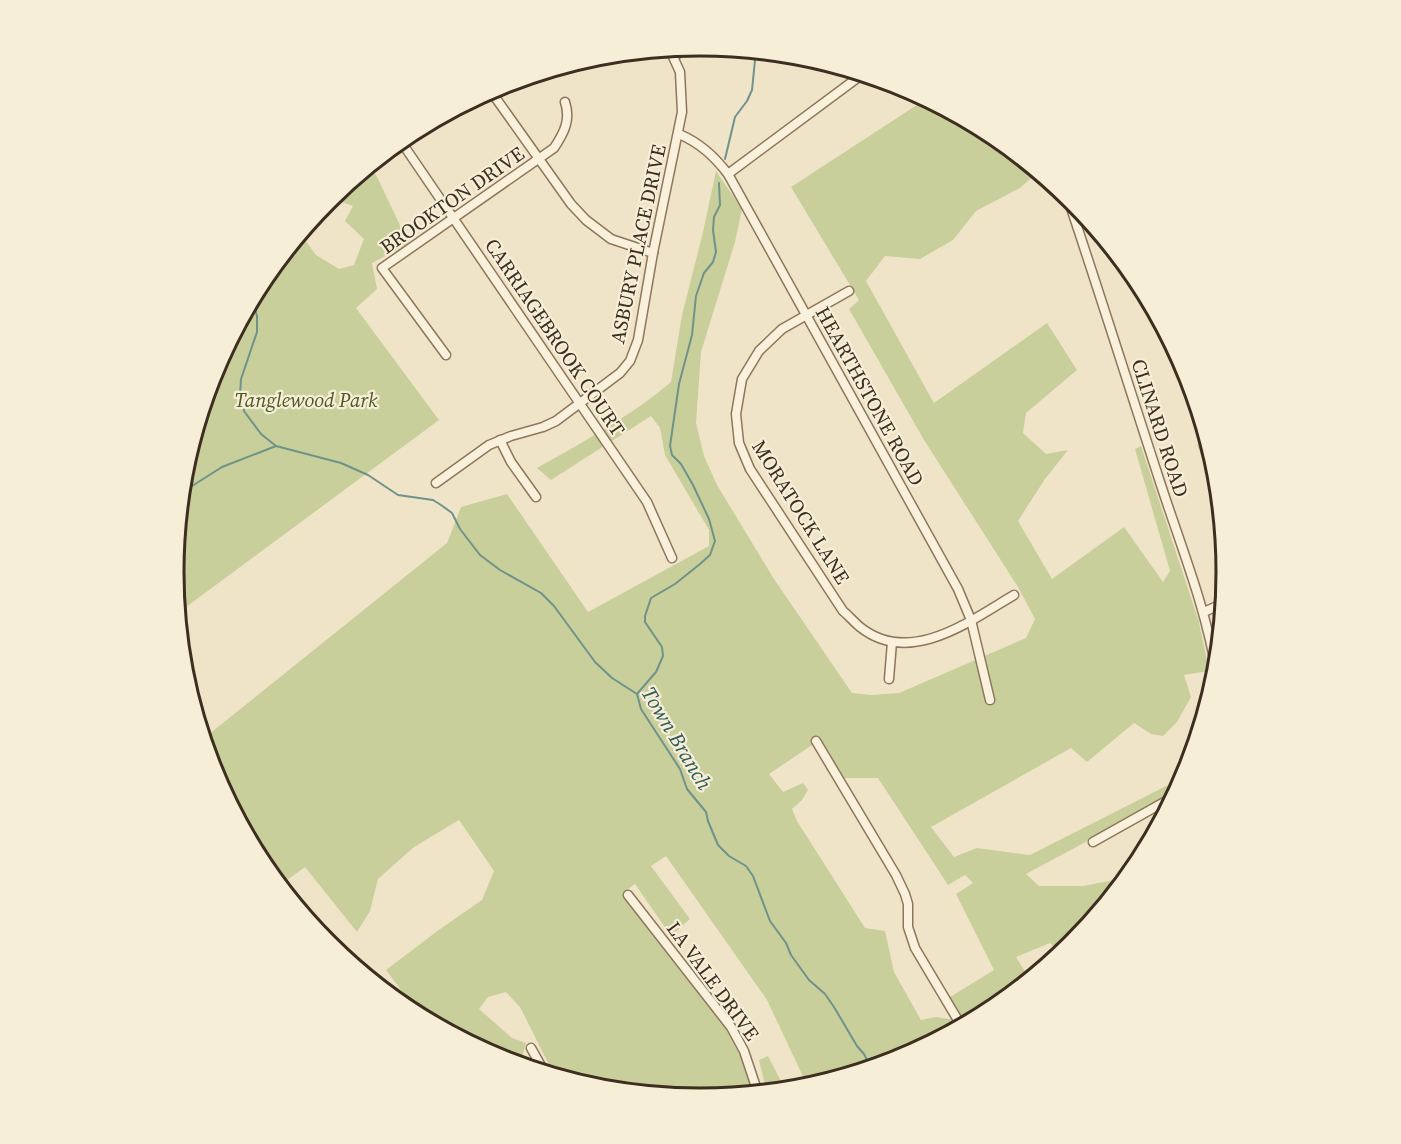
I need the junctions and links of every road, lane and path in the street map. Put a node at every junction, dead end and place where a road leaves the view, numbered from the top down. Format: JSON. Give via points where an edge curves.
{"nodes":[{"id":1,"x":674,"y":57,"type":"edge"},
{"id":2,"x":856,"y":80,"type":"edge"},
{"id":3,"x":496,"y":98,"type":"edge"},
{"id":4,"x":565,"y":102,"type":"dead end"},
{"id":5,"x":679,"y":135,"type":"junction"},
{"id":6,"x":406,"y":148,"type":"edge"},
{"id":7,"x":539,"y":159,"type":"junction"},
{"id":8,"x":728,"y":174,"type":"junction"},
{"id":9,"x":1073,"y":214,"type":"edge"},
{"id":10,"x":455,"y":218,"type":"junction"},
{"id":11,"x":653,"y":253,"type":"junction"},
{"id":12,"x":849,"y":291,"type":"dead end"},
{"id":13,"x":806,"y":314,"type":"junction"},
{"id":14,"x":446,"y":355,"type":"dead end"},
{"id":15,"x":581,"y":404,"type":"junction"},
{"id":16,"x":500,"y":440,"type":"junction"},
{"id":17,"x":436,"y":483,"type":"dead end"},
{"id":18,"x":536,"y":497,"type":"dead end"},
{"id":19,"x":672,"y":558,"type":"dead end"},
{"id":20,"x":1014,"y":595,"type":"dead end"},
{"id":21,"x":1216,"y":607,"type":"edge"},
{"id":22,"x":1204,"y":612,"type":"junction"},
{"id":23,"x":971,"y":620,"type":"junction"},
{"id":24,"x":892,"y":642,"type":"junction"},
{"id":25,"x":1211,"y":648,"type":"edge"},
{"id":26,"x":889,"y":679,"type":"dead end"},
{"id":27,"x":990,"y":700,"type":"dead end"},
{"id":28,"x":816,"y":741,"type":"dead end"},
{"id":29,"x":1162,"y":803,"type":"edge"},
{"id":30,"x":1094,"y":842,"type":"dead end"},
{"id":31,"x":628,"y":895,"type":"dead end"},
{"id":32,"x":958,"y":1020,"type":"edge"},
{"id":33,"x":531,"y":1048,"type":"dead end"},
{"id":34,"x":539,"y":1063,"type":"edge"},
{"id":35,"x":755,"y":1085,"type":"edge"}],
"edges":[{"from":1,"to":5,"type":"street","name":"ASBURY PLACE DRIVE","via":[[680,72]]},
{"from":2,"to":8,"type":"street"},
{"from":3,"to":7,"type":"street"},
{"from":4,"to":7,"type":"street","name":"BROOKTON DRIVE","via":[[565,130],[554,148]]},
{"from":5,"to":8,"type":"street","name":"HEARTHSTONE ROAD","via":[[695,141]]},
{"from":5,"to":11,"type":"street","name":"ASBURY PLACE DRIVE"},
{"from":6,"to":10,"type":"street","name":"CARRIAGEBROOK COURT"},
{"from":7,"to":10,"type":"street","name":"BROOKTON DRIVE"},
{"from":7,"to":11,"type":"street","via":[[586,220],[611,239]]},
{"from":8,"to":13,"type":"street","name":"HEARTHSTONE ROAD"},
{"from":9,"to":22,"type":"street","name":"CLINARD ROAD"},
{"from":10,"to":14,"type":"street","name":"BROOKTON DRIVE","via":[[382,268]]},
{"from":10,"to":15,"type":"street","name":"CARRIAGEBROOK COURT"},
{"from":11,"to":15,"type":"street","name":"ASBURY PLACE DRIVE","via":[[638,340],[630,361]]},
{"from":12,"to":13,"type":"street","name":"MORATOCK LANE"},
{"from":13,"to":23,"type":"street","name":"HEARTHSTONE ROAD","via":[[958,589]]},
{"from":13,"to":24,"type":"street","name":"MORATOCK LANE","via":[[782,329],[759,351],[742,379],[736,414],[739,443],[750,469],[843,611],[861,628]]},
{"from":15,"to":16,"type":"street","name":"ASBURY PLACE DRIVE","via":[[543,427]]},
{"from":15,"to":19,"type":"street","name":"CARRIAGEBROOK COURT","via":[[647,502]]},
{"from":16,"to":17,"type":"street","name":"ASBURY PLACE DRIVE"},
{"from":16,"to":18,"type":"street"},
{"from":20,"to":23,"type":"street","name":"MORATOCK LANE"},
{"from":21,"to":22,"type":"street"},
{"from":22,"to":25,"type":"street","name":"CLINARD ROAD"},
{"from":23,"to":24,"type":"street","name":"MORATOCK LANE","via":[[929,641]]},
{"from":23,"to":27,"type":"street","name":"HEARTHSTONE ROAD"},
{"from":24,"to":26,"type":"street"},
{"from":28,"to":32,"type":"street","via":[[896,875],[908,904],[908,927],[915,948]]},
{"from":29,"to":30,"type":"street"},
{"from":31,"to":35,"type":"street","name":"LA VALE DRIVE","via":[[731,1027]]},
{"from":33,"to":34,"type":"street"}]}
